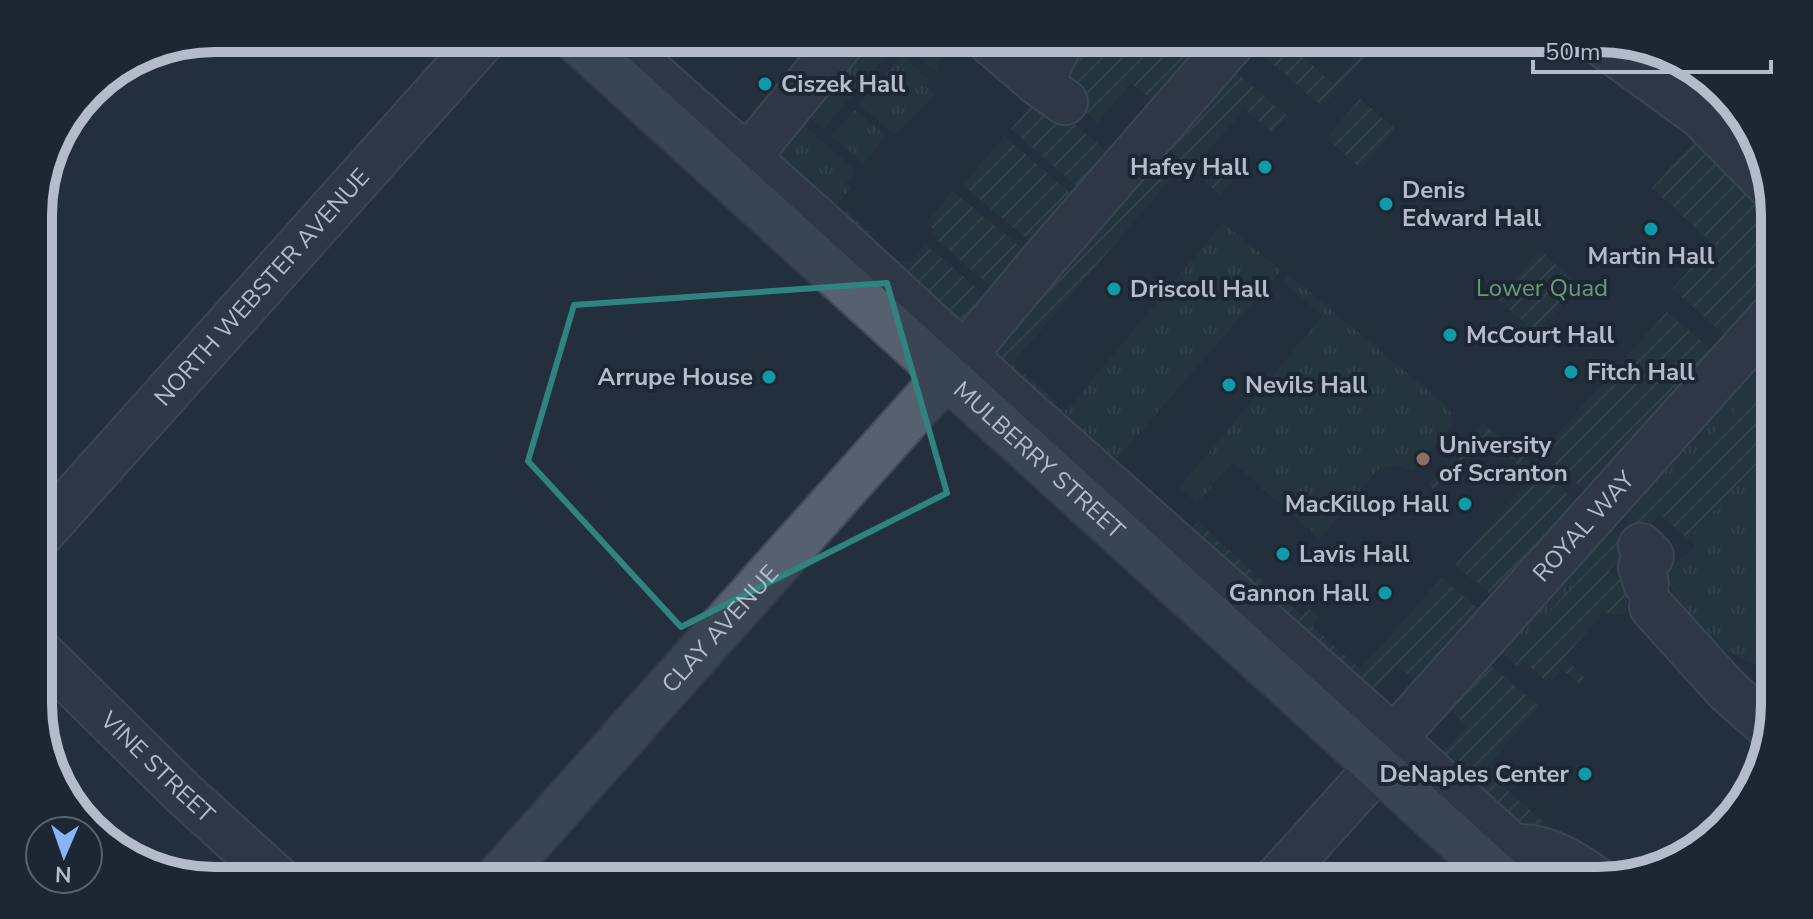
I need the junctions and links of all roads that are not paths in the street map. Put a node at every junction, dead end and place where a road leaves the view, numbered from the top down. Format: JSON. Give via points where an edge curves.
{"nodes":[{"id":1,"x":472,"y":52,"type":"edge"},
{"id":2,"x":590,"y":52,"type":"edge"},
{"id":3,"x":628,"y":52,"type":"edge"},
{"id":4,"x":834,"y":52,"type":"edge"},
{"id":5,"x":1002,"y":52,"type":"edge"},
{"id":6,"x":1060,"y":52,"type":"edge"},
{"id":7,"x":1220,"y":52,"type":"edge"},
{"id":8,"x":1614,"y":53,"type":"edge"},
{"id":9,"x":746,"y":159,"type":"junction"},
{"id":10,"x":1754,"y":170,"type":"edge"},
{"id":11,"x":1761,"y":325,"type":"edge"},
{"id":12,"x":956,"y":365,"type":"junction"},
{"id":13,"x":52,"y":521,"type":"edge"},
{"id":14,"x":1623,"y":545,"type":"junction"},
{"id":15,"x":52,"y":664,"type":"edge"},
{"id":16,"x":1760,"y":718,"type":"edge"},
{"id":17,"x":1386,"y":753,"type":"junction"},
{"id":18,"x":1507,"y":863,"type":"edge"},
{"id":19,"x":265,"y":867,"type":"edge"},
{"id":20,"x":508,"y":867,"type":"edge"},
{"id":21,"x":1287,"y":867,"type":"edge"},
{"id":22,"x":1579,"y":867,"type":"edge"}],
"edges":[{"from":1,"to":13,"type":"street","name":"NORTH WEBSTER AVENUE"},
{"from":2,"to":12,"type":"main road","name":"MULBERRY STREET"},
{"from":3,"to":9,"type":"street"},
{"from":4,"to":9,"type":"street"},
{"from":5,"to":6,"type":"street","via":[[1054,90]]},
{"from":7,"to":12,"type":"street"},
{"from":8,"to":10,"type":"street","via":[[1700,115]]},
{"from":9,"to":12,"type":"street"},
{"from":11,"to":14,"type":"street","name":"ROYAL WAY","via":[[1728,353]]},
{"from":12,"to":17,"type":"main road","name":"MULBERRY STREET"},
{"from":12,"to":20,"type":"main road","name":"CLAY AVENUE"},
{"from":14,"to":16,"type":"street","via":[[1728,691]]},
{"from":14,"to":17,"type":"street","name":"ROYAL WAY","via":[[1497,611]]},
{"from":15,"to":19,"type":"street","name":"VINE STREET"},
{"from":17,"to":18,"type":"main road","name":"MULBERRY STREET"},
{"from":17,"to":21,"type":"street","name":"ROYAL WAY"},
{"from":18,"to":22,"type":"street","via":[[1533,847]]}]}
